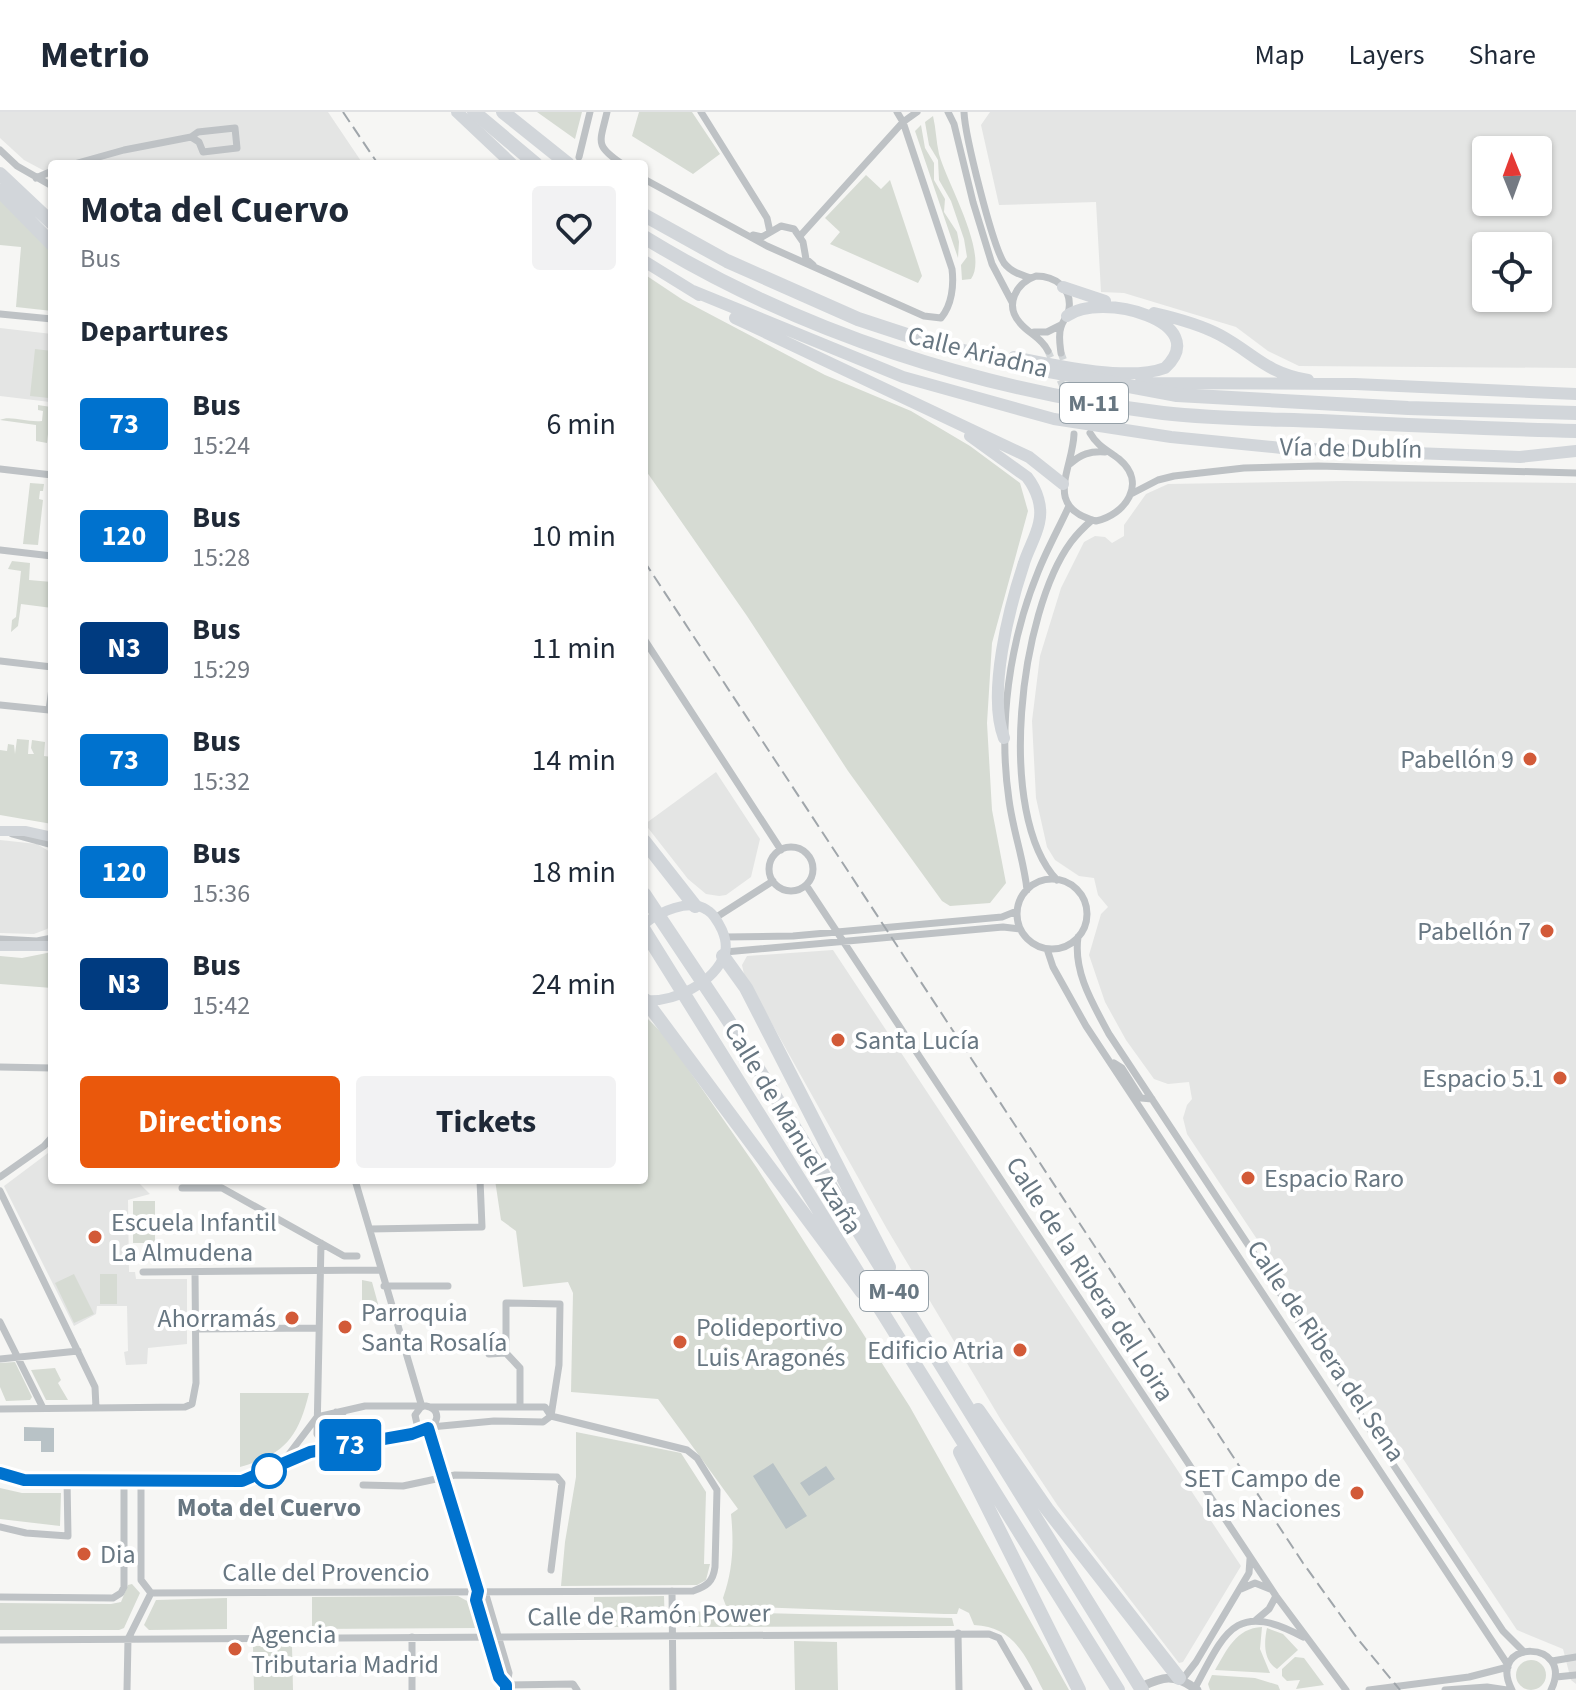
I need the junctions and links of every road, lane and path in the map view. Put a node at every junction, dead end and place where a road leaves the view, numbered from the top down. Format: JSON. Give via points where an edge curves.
{"nodes":[{"id":1,"x":457,"y":112,"type":"edge"},
{"id":2,"x":474,"y":112,"type":"edge"},
{"id":3,"x":503,"y":112,"type":"edge"},
{"id":4,"x":590,"y":112,"type":"edge"},
{"id":5,"x":607,"y":112,"type":"edge"},
{"id":6,"x":701,"y":112,"type":"edge"},
{"id":7,"x":897,"y":112,"type":"edge"},
{"id":8,"x":917,"y":112,"type":"edge"},
{"id":9,"x":948,"y":112,"type":"edge"},
{"id":10,"x":964,"y":112,"type":"edge"},
{"id":11,"x":903,"y":122,"type":"junction"},
{"id":12,"x":191,"y":137,"type":"junction"},
{"id":13,"x":0,"y":150,"type":"edge"},
{"id":14,"x":88,"y":160,"type":"edge"},
{"id":15,"x":508,"y":160,"type":"edge"},
{"id":16,"x":531,"y":160,"type":"edge"},
{"id":17,"x":573,"y":160,"type":"edge"},
{"id":18,"x":574,"y":160,"type":"edge"},
{"id":19,"x":616,"y":160,"type":"edge"},
{"id":20,"x":48,"y":173,"type":"edge"},
{"id":21,"x":0,"y":174,"type":"edge"},
{"id":22,"x":36,"y":178,"type":"junction"},
{"id":23,"x":648,"y":181,"type":"edge"},
{"id":24,"x":48,"y":184,"type":"edge"},
{"id":25,"x":0,"y":191,"type":"edge"},
{"id":26,"x":648,"y":218,"type":"edge"},
{"id":27,"x":48,"y":219,"type":"edge"},
{"id":28,"x":811,"y":222,"type":"junction"},
{"id":29,"x":778,"y":228,"type":"junction"},
{"id":30,"x":742,"y":232,"type":"junction"},
{"id":31,"x":648,"y":239,"type":"edge"},
{"id":32,"x":802,"y":239,"type":"junction"},
{"id":33,"x":48,"y":240,"type":"edge"},
{"id":34,"x":648,"y":263,"type":"edge"},
{"id":35,"x":821,"y":271,"type":"junction"},
{"id":36,"x":1031,"y":278,"type":"junction"},
{"id":37,"x":1063,"y":287,"type":"junction"},
{"id":38,"x":693,"y":291,"type":"junction"},
{"id":39,"x":1012,"y":302,"type":"junction"},
{"id":40,"x":0,"y":314,"type":"edge"},
{"id":41,"x":48,"y":319,"type":"edge"},
{"id":42,"x":1064,"y":320,"type":"junction"},
{"id":43,"x":1030,"y":331,"type":"junction"},
{"id":44,"x":925,"y":341,"type":"junction"},
{"id":45,"x":1048,"y":351,"type":"tunnel mouth"},
{"id":46,"x":1061,"y":353,"type":"tunnel mouth"},
{"id":47,"x":1113,"y":383,"type":"junction"},
{"id":48,"x":1339,"y":384,"type":"junction"},
{"id":49,"x":1576,"y":386,"type":"edge"},
{"id":50,"x":1466,"y":387,"type":"junction"},
{"id":51,"x":1576,"y":394,"type":"edge"},
{"id":52,"x":1576,"y":413,"type":"edge"},
{"id":53,"x":938,"y":414,"type":"junction"},
{"id":54,"x":1576,"y":431,"type":"edge"},
{"id":55,"x":1090,"y":433,"type":"tunnel mouth"},
{"id":56,"x":1074,"y":434,"type":"tunnel mouth"},
{"id":57,"x":1573,"y":451,"type":"edge"},
{"id":58,"x":1107,"y":452,"type":"junction"},
{"id":59,"x":1070,"y":464,"type":"junction"},
{"id":60,"x":0,"y":469,"type":"edge"},
{"id":61,"x":1576,"y":473,"type":"edge"},
{"id":62,"x":48,"y":475,"type":"edge"},
{"id":63,"x":1063,"y":484,"type":"junction"},
{"id":64,"x":1131,"y":494,"type":"junction"},
{"id":65,"x":1069,"y":506,"type":"junction"},
{"id":66,"x":1092,"y":520,"type":"junction"},
{"id":67,"x":0,"y":550,"type":"edge"},
{"id":68,"x":48,"y":556,"type":"edge"},
{"id":69,"x":648,"y":645,"type":"edge"},
{"id":70,"x":0,"y":661,"type":"edge"},
{"id":71,"x":48,"y":667,"type":"edge"},
{"id":72,"x":0,"y":705,"type":"edge"},
{"id":73,"x":48,"y":711,"type":"edge"},
{"id":74,"x":1004,"y":738,"type":"junction"},
{"id":75,"x":0,"y":831,"type":"edge"},
{"id":76,"x":48,"y":836,"type":"edge"},
{"id":77,"x":48,"y":844,"type":"edge"},
{"id":78,"x":648,"y":847,"type":"edge"},
{"id":79,"x":781,"y":850,"type":"junction"},
{"id":80,"x":1057,"y":880,"type":"junction"},
{"id":81,"x":773,"y":881,"type":"junction"},
{"id":82,"x":806,"y":885,"type":"junction"},
{"id":83,"x":1027,"y":890,"type":"junction"},
{"id":84,"x":648,"y":900,"type":"edge"},
{"id":85,"x":689,"y":906,"type":"junction"},
{"id":86,"x":1017,"y":911,"type":"junction"},
{"id":87,"x":715,"y":918,"type":"junction"},
{"id":88,"x":648,"y":924,"type":"edge"},
{"id":89,"x":1020,"y":929,"type":"junction"},
{"id":90,"x":648,"y":933,"type":"edge"},
{"id":91,"x":725,"y":937,"type":"junction"},
{"id":92,"x":1078,"y":937,"type":"junction"},
{"id":93,"x":0,"y":939,"type":"edge"},
{"id":94,"x":48,"y":939,"type":"edge"},
{"id":95,"x":0,"y":946,"type":"edge"},
{"id":96,"x":48,"y":946,"type":"edge"},
{"id":97,"x":1047,"y":949,"type":"junction"},
{"id":98,"x":723,"y":956,"type":"junction"},
{"id":99,"x":649,"y":1000,"type":"edge"},
{"id":100,"x":1109,"y":1059,"type":"junction"},
{"id":101,"x":0,"y":1067,"type":"edge"},
{"id":102,"x":48,"y":1068,"type":"edge"},
{"id":103,"x":1152,"y":1099,"type":"junction"},
{"id":104,"x":48,"y":1142,"type":"edge"},
{"id":105,"x":0,"y":1177,"type":"edge"},
{"id":106,"x":356,"y":1184,"type":"edge"},
{"id":107,"x":480,"y":1184,"type":"edge"},
{"id":108,"x":182,"y":1188,"type":"dead end"},
{"id":109,"x":0,"y":1191,"type":"edge"},
{"id":110,"x":370,"y":1229,"type":"junction"},
{"id":111,"x":321,"y":1243,"type":"junction"},
{"id":112,"x":357,"y":1256,"type":"dead end"},
{"id":113,"x":320,"y":1269,"type":"junction"},
{"id":114,"x":379,"y":1270,"type":"junction"},
{"id":115,"x":143,"y":1272,"type":"dead end"},
{"id":116,"x":195,"y":1272,"type":"junction"},
{"id":117,"x":384,"y":1286,"type":"junction"},
{"id":118,"x":448,"y":1286,"type":"dead end"},
{"id":119,"x":0,"y":1322,"type":"edge"},
{"id":120,"x":319,"y":1328,"type":"junction"},
{"id":121,"x":196,"y":1329,"type":"junction"},
{"id":122,"x":896,"y":1333,"type":"junction"},
{"id":123,"x":78,"y":1351,"type":"junction"},
{"id":124,"x":506,"y":1353,"type":"junction"},
{"id":125,"x":489,"y":1354,"type":"dead end"},
{"id":126,"x":935,"y":1356,"type":"junction"},
{"id":127,"x":18,"y":1358,"type":"junction"},
{"id":128,"x":0,"y":1359,"type":"edge"},
{"id":129,"x":424,"y":1407,"type":"junction"},
{"id":130,"x":520,"y":1407,"type":"junction"},
{"id":131,"x":43,"y":1408,"type":"junction"},
{"id":132,"x":96,"y":1408,"type":"junction"},
{"id":133,"x":0,"y":1409,"type":"edge"},
{"id":134,"x":334,"y":1411,"type":"junction"},
{"id":135,"x":551,"y":1416,"type":"junction"},
{"id":136,"x":317,"y":1417,"type":"junction"},
{"id":137,"x":428,"y":1428,"type":"junction"},
{"id":138,"x":348,"y":1446,"type":"junction"},
{"id":139,"x":327,"y":1449,"type":"junction"},
{"id":140,"x":281,"y":1464,"type":"junction"},
{"id":141,"x":0,"y":1473,"type":"edge"},
{"id":142,"x":443,"y":1477,"type":"junction"},
{"id":143,"x":67,"y":1480,"type":"junction"},
{"id":144,"x":124,"y":1480,"type":"junction"},
{"id":145,"x":141,"y":1480,"type":"junction"},
{"id":146,"x":363,"y":1485,"type":"dead end"},
{"id":147,"x":0,"y":1527,"type":"edge"},
{"id":148,"x":1250,"y":1559,"type":"junction"},
{"id":149,"x":551,"y":1570,"type":"dead end"},
{"id":150,"x":478,"y":1591,"type":"junction"},
{"id":151,"x":672,"y":1591,"type":"junction"},
{"id":152,"x":151,"y":1593,"type":"junction"},
{"id":153,"x":1274,"y":1593,"type":"junction"},
{"id":154,"x":1235,"y":1595,"type":"junction"},
{"id":155,"x":0,"y":1597,"type":"edge"},
{"id":156,"x":1256,"y":1620,"type":"junction"},
{"id":157,"x":958,"y":1633,"type":"junction"},
{"id":158,"x":673,"y":1635,"type":"junction"},
{"id":159,"x":487,"y":1636,"type":"junction"},
{"id":160,"x":498,"y":1636,"type":"junction"},
{"id":161,"x":412,"y":1637,"type":"junction"},
{"id":162,"x":1305,"y":1638,"type":"junction"},
{"id":163,"x":128,"y":1639,"type":"junction"},
{"id":164,"x":0,"y":1640,"type":"edge"},
{"id":165,"x":1523,"y":1651,"type":"junction"},
{"id":166,"x":1576,"y":1657,"type":"edge"},
{"id":167,"x":1552,"y":1661,"type":"junction"},
{"id":168,"x":1508,"y":1666,"type":"junction"},
{"id":169,"x":1576,"y":1675,"type":"edge"},
{"id":170,"x":1176,"y":1679,"type":"junction"},
{"id":171,"x":1554,"y":1683,"type":"edge"},
{"id":172,"x":506,"y":1687,"type":"edge"},
{"id":173,"x":1196,"y":1689,"type":"edge"},
{"id":174,"x":127,"y":1690,"type":"edge"},
{"id":175,"x":412,"y":1690,"type":"edge"},
{"id":176,"x":577,"y":1690,"type":"edge"},
{"id":177,"x":673,"y":1690,"type":"edge"},
{"id":178,"x":959,"y":1690,"type":"edge"},
{"id":179,"x":1029,"y":1690,"type":"edge"},
{"id":180,"x":1079,"y":1690,"type":"edge"},
{"id":181,"x":1118,"y":1690,"type":"edge"},
{"id":182,"x":1139,"y":1690,"type":"edge"},
{"id":183,"x":1346,"y":1690,"type":"edge"},
{"id":184,"x":1369,"y":1690,"type":"edge"},
{"id":185,"x":1445,"y":1690,"type":"edge"},
{"id":186,"x":1509,"y":1690,"type":"edge"},
{"id":187,"x":1560,"y":1690,"type":"edge"}],
"edges":[{"from":1,"to":15,"type":"highway"},
{"from":2,"to":16,"type":"highway"},
{"from":3,"to":17,"type":"highway"},
{"from":4,"to":18,"type":"street"},
{"from":5,"to":19,"type":"street","via":[[600,141],[604,152]]},
{"from":6,"to":29,"type":"street"},
{"from":7,"to":11,"type":"street"},
{"from":8,"to":11,"type":"street"},
{"from":9,"to":39,"type":"street","via":[[992,264]]},
{"from":10,"to":36,"type":"street","via":[[998,249],[1011,269]]},
{"from":11,"to":28,"type":"street"},
{"from":11,"to":35,"type":"street","via":[[953,280],[945,313],[934,319],[924,316]]},
{"from":12,"to":12,"type":"street","via":[[235,128],[237,148],[203,152]]},
{"from":12,"to":14,"type":"street"},
{"from":13,"to":22,"type":"street"},
{"from":20,"to":22,"type":"street"},
{"from":21,"to":27,"type":"highway"},
{"from":22,"to":24,"type":"street"},
{"from":23,"to":30,"type":"street"},
{"from":25,"to":33,"type":"highway"},
{"from":26,"to":44,"type":"highway","name":"Calle Ariadna","number":"M-11","via":[[794,293]]},
{"from":28,"to":29,"type":"street"},
{"from":28,"to":32,"type":"street"},
{"from":29,"to":30,"type":"street","via":[[762,237]]},
{"from":29,"to":32,"type":"street"},
{"from":30,"to":35,"type":"street"},
{"from":31,"to":54,"type":"highway","name":"Calle Ariadna","number":"M-11","via":[[784,312],[912,358],[1040,394],[1228,418]]},
{"from":32,"to":35,"type":"street","via":[[806,259]]},
{"from":34,"to":38,"type":"highway"},
{"from":36,"to":37,"type":"street","via":[[1047,277]]},
{"from":36,"to":39,"type":"street","via":[[1020,285]]},
{"from":37,"to":42,"type":"street","via":[[1069,303]]},
{"from":37,"to":48,"type":"highway","via":[[1185,320],[1282,374]]},
{"from":38,"to":53,"type":"highway","via":[[734,318]]},
{"from":38,"to":57,"type":"highway","via":[[903,377],[1054,419],[1282,448],[1520,457]]},
{"from":39,"to":43,"type":"street","via":[[1017,320]]},
{"from":40,"to":41,"type":"street"},
{"from":42,"to":43,"type":"street","via":[[1047,332]]},
{"from":42,"to":44,"type":"highway","via":[[1082,307],[1098,305],[1149,316],[1174,334],[1174,356],[1160,370],[1118,373]]},
{"from":42,"to":46,"type":"street"},
{"from":43,"to":45,"type":"street"},
{"from":44,"to":47,"type":"highway","name":"Calle Ariadna","number":"M-11"},
{"from":47,"to":48,"type":"highway"},
{"from":47,"to":52,"type":"highway","name":"Calle Ariadna","number":"M-11","via":[[1234,400]]},
{"from":48,"to":50,"type":"highway"},
{"from":49,"to":50,"type":"highway"},
{"from":50,"to":51,"type":"highway"},
{"from":53,"to":63,"type":"highway","via":[[1029,457]]},
{"from":53,"to":74,"type":"highway","via":[[1019,470],[1034,486],[1040,503],[1004,647],[998,701]]},
{"from":55,"to":58,"type":"street"},
{"from":56,"to":59,"type":"street"},
{"from":58,"to":59,"type":"street","via":[[1080,455]]},
{"from":58,"to":64,"type":"street","via":[[1127,469]]},
{"from":59,"to":63,"type":"street"},
{"from":60,"to":62,"type":"street"},
{"from":61,"to":64,"type":"street","name":"Vía de Dublín","via":[[1244,468],[1174,476]]},
{"from":63,"to":65,"type":"street"},
{"from":64,"to":66,"type":"street","via":[[1121,511]]},
{"from":65,"to":66,"type":"street"},
{"from":65,"to":74,"type":"street","via":[[1028,599],[1014,655]]},
{"from":66,"to":80,"type":"street","via":[[1070,543],[1051,583],[1030,652],[1022,702],[1027,810],[1039,856]]},
{"from":67,"to":68,"type":"street"},
{"from":69,"to":79,"type":"street"},
{"from":70,"to":71,"type":"street"},
{"from":72,"to":73,"type":"street"},
{"from":74,"to":83,"type":"street","via":[[1009,800]]},
{"from":75,"to":76,"type":"main road"},
{"from":75,"to":77,"type":"street"},
{"from":78,"to":85,"type":"highway"},
{"from":79,"to":81,"type":"street","via":[[770,864]]},
{"from":79,"to":82,"type":"street","via":[[799,849],[809,857],[813,868]]},
{"from":80,"to":83,"type":"street"},
{"from":80,"to":92,"type":"street","via":[[1083,899],[1086,921]]},
{"from":81,"to":82,"type":"street","via":[[789,891]]},
{"from":81,"to":87,"type":"street"},
{"from":82,"to":148,"type":"street","name":"Calle de la Ribera del Loira"},
{"from":83,"to":86,"type":"street"},
{"from":84,"to":126,"type":"highway","name":"Calle de Manuel Azaña","number":"M-40"},
{"from":85,"to":87,"type":"main road","via":[[706,909]]},
{"from":85,"to":88,"type":"main road","via":[[665,912]]},
{"from":86,"to":89,"type":"street"},
{"from":86,"to":91,"type":"street","via":[[997,918]]},
{"from":87,"to":91,"type":"main road"},
{"from":89,"to":97,"type":"street","via":[[1034,945]]},
{"from":89,"to":98,"type":"street"},
{"from":90,"to":122,"type":"highway","name":"Calle de Manuel Azaña","number":"M-40"},
{"from":91,"to":98,"type":"main road"},
{"from":92,"to":97,"type":"street","via":[[1064,947]]},
{"from":92,"to":103,"type":"street","name":"Calle de Ribera del Sena","via":[[1078,966],[1096,1011]]},
{"from":93,"to":94,"type":"street"},
{"from":95,"to":96,"type":"main road"},
{"from":97,"to":100,"type":"street","name":"Calle de Ribera del Sena","via":[[1069,997]]},
{"from":98,"to":99,"type":"main road","via":[[694,988]]},
{"from":98,"to":126,"type":"highway","via":[[746,988]]},
{"from":99,"to":122,"type":"highway","via":[[855,1285]]},
{"from":100,"to":103,"type":"street","name":"Calle de Ribera del Sena","via":[[1122,1068],[1141,1098]]},
{"from":100,"to":168,"type":"street","name":"Calle de Ribera del Sena"},
{"from":101,"to":102,"type":"street"},
{"from":103,"to":165,"type":"street","name":"Calle de Ribera del Sena","via":[[1503,1631]]},
{"from":104,"to":105,"type":"street"},
{"from":106,"to":110,"type":"street"},
{"from":107,"to":110,"type":"street","via":[[482,1227]]},
{"from":108,"to":111,"type":"street","via":[[222,1188]]},
{"from":109,"to":123,"type":"street"},
{"from":110,"to":114,"type":"street"},
{"from":111,"to":112,"type":"street","via":[[344,1256]]},
{"from":111,"to":113,"type":"street"},
{"from":113,"to":114,"type":"street"},
{"from":113,"to":116,"type":"street"},
{"from":113,"to":120,"type":"street"},
{"from":114,"to":117,"type":"street"},
{"from":115,"to":116,"type":"street"},
{"from":116,"to":121,"type":"street"},
{"from":117,"to":118,"type":"street"},
{"from":117,"to":129,"type":"street"},
{"from":119,"to":127,"type":"street"},
{"from":120,"to":121,"type":"street"},
{"from":120,"to":136,"type":"street"},
{"from":121,"to":132,"type":"street","via":[[192,1404]]},
{"from":122,"to":180,"type":"highway"},
{"from":122,"to":181,"type":"highway","name":"Calle de Manuel Azaña","number":"M-40"},
{"from":123,"to":127,"type":"street"},
{"from":123,"to":132,"type":"street","via":[[95,1387]]},
{"from":124,"to":125,"type":"street"},
{"from":124,"to":130,"type":"street","via":[[520,1368]]},
{"from":124,"to":135,"type":"street","via":[[506,1303],[560,1304]]},
{"from":126,"to":170,"type":"highway"},
{"from":126,"to":182,"type":"highway","name":"Calle de Manuel Azaña","number":"M-40"},
{"from":127,"to":128,"type":"street"},
{"from":127,"to":131,"type":"street"},
{"from":129,"to":130,"type":"street"},
{"from":129,"to":134,"type":"street"},
{"from":129,"to":137,"type":"street","via":[[416,1421]]},
{"from":129,"to":137,"type":"street","via":[[437,1417]]},
{"from":130,"to":135,"type":"street","via":[[545,1407]]},
{"from":131,"to":132,"type":"street"},
{"from":131,"to":133,"type":"street"},
{"from":134,"to":136,"type":"street"},
{"from":134,"to":138,"type":"street","via":[[350,1425]]},
{"from":135,"to":137,"type":"street","via":[[543,1422]]},
{"from":135,"to":151,"type":"street","name":"Calle del Provencio","via":[[687,1450],[697,1458],[717,1490],[713,1578],[693,1591]]},
{"from":136,"to":139,"type":"street","via":[[317,1434]]},
{"from":136,"to":140,"type":"street"},
{"from":137,"to":138,"type":"street"},
{"from":137,"to":142,"type":"street"},
{"from":138,"to":139,"type":"street"},
{"from":139,"to":140,"type":"street"},
{"from":140,"to":145,"type":"street","via":[[242,1481]]},
{"from":141,"to":143,"type":"street","via":[[19,1480]]},
{"from":142,"to":146,"type":"street","via":[[403,1486]]},
{"from":142,"to":149,"type":"street","via":[[557,1477],[562,1483]]},
{"from":142,"to":150,"type":"street"},
{"from":143,"to":144,"type":"street"},
{"from":143,"to":147,"type":"street","via":[[68,1536]]},
{"from":144,"to":145,"type":"street"},
{"from":144,"to":155,"type":"street","via":[[121,1593],[113,1598]]},
{"from":145,"to":152,"type":"street","via":[[141,1580]]},
{"from":148,"to":153,"type":"street","name":"Calle de la Ribera del Loira"},
{"from":148,"to":154,"type":"street","via":[[1249,1573]]},
{"from":150,"to":151,"type":"street","name":"Calle del Provencio"},
{"from":150,"to":152,"type":"street","name":"Calle del Provencio"},
{"from":150,"to":159,"type":"street"},
{"from":150,"to":160,"type":"street","via":[[486,1595]]},
{"from":151,"to":158,"type":"street"},
{"from":152,"to":163,"type":"street"},
{"from":153,"to":154,"type":"street","via":[[1255,1583]]},
{"from":153,"to":156,"type":"street","via":[[1269,1609]]},
{"from":153,"to":162,"type":"street","name":"Calle de la Ribera del Loira"},
{"from":154,"to":170,"type":"street","via":[[1196,1662]]},
{"from":156,"to":162,"type":"street"},
{"from":156,"to":173,"type":"street","via":[[1232,1628]]},
{"from":157,"to":158,"type":"street","name":"Calle de Ramón Power"},
{"from":157,"to":178,"type":"street"},
{"from":157,"to":179,"type":"street","name":"Calle de Ramón Power","via":[[999,1638]]},
{"from":158,"to":160,"type":"street","name":"Calle de Ramón Power"},
{"from":158,"to":177,"type":"street"},
{"from":159,"to":160,"type":"street","name":"Calle de Ramón Power"},
{"from":159,"to":161,"type":"street","name":"Calle de Ramón Power"},
{"from":159,"to":172,"type":"street"},
{"from":160,"to":172,"type":"street","via":[[509,1673]]},
{"from":161,"to":163,"type":"street","name":"Calle de Ramón Power"},
{"from":161,"to":175,"type":"street"},
{"from":162,"to":183,"type":"street","name":"Calle de la Ribera del Loira"},
{"from":163,"to":164,"type":"street","name":"Calle de Ramón Power"},
{"from":163,"to":174,"type":"street"},
{"from":165,"to":167,"type":"street","via":[[1539,1651]]},
{"from":165,"to":168,"type":"street"},
{"from":166,"to":167,"type":"street"},
{"from":167,"to":171,"type":"street"},
{"from":168,"to":184,"type":"street","via":[[1469,1677]]},
{"from":168,"to":186,"type":"street"},
{"from":169,"to":171,"type":"street"},
{"from":170,"to":173,"type":"street"},
{"from":170,"to":182,"type":"street"},
{"from":171,"to":187,"type":"street"},
{"from":172,"to":176,"type":"street","via":[[573,1684]]},
{"from":185,"to":186,"type":"street"}]}
